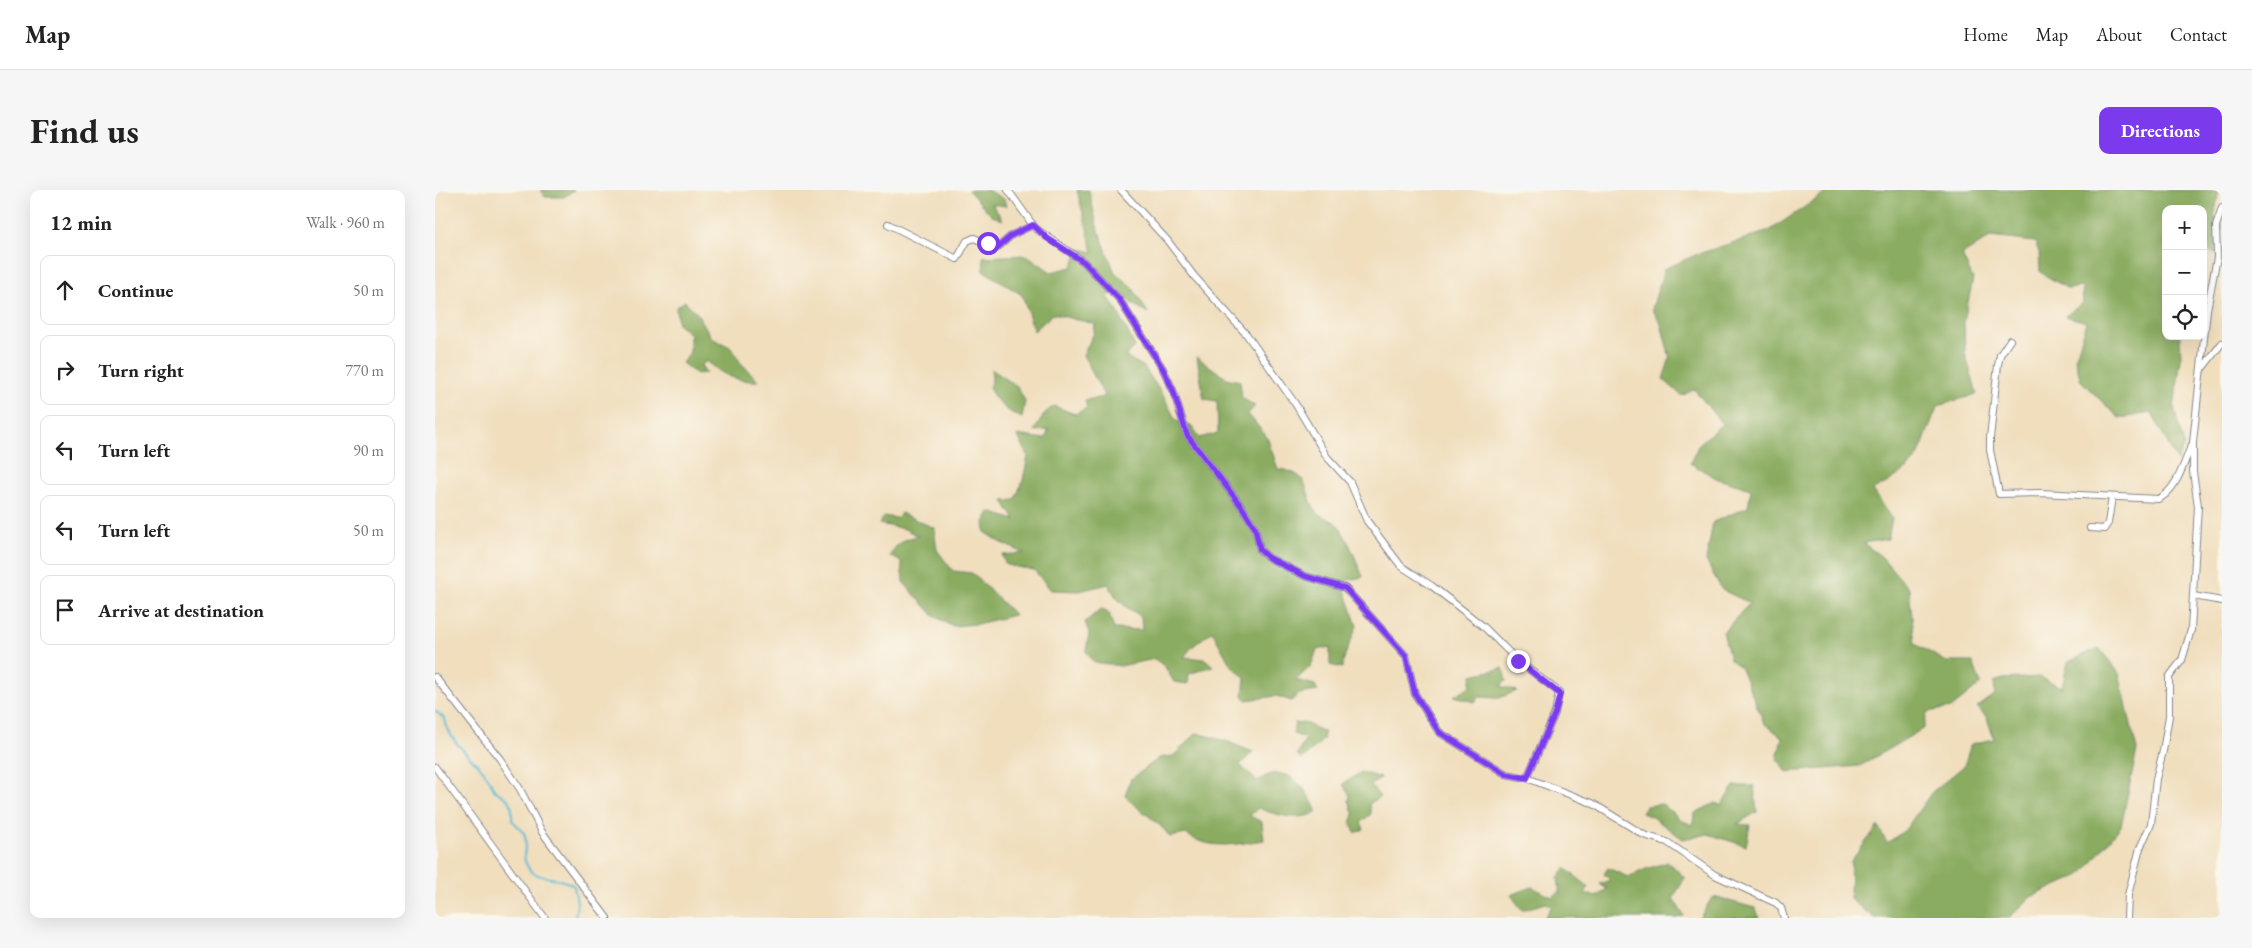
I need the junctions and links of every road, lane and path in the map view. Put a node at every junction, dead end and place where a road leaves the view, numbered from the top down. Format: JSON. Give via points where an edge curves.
{"nodes":[{"id":1,"x":1008,"y":190,"type":"edge"},
{"id":2,"x":1121,"y":190,"type":"edge"},
{"id":3,"x":2222,"y":208,"type":"edge"},
{"id":4,"x":888,"y":224,"type":"dead end"},
{"id":5,"x":1033,"y":225,"type":"junction"},
{"id":6,"x":2010,"y":340,"type":"dead end"},
{"id":7,"x":2222,"y":343,"type":"edge"},
{"id":8,"x":2201,"y":370,"type":"junction"},
{"id":9,"x":2193,"y":442,"type":"junction"},
{"id":10,"x":2112,"y":497,"type":"junction"},
{"id":11,"x":2090,"y":528,"type":"dead end"},
{"id":12,"x":2193,"y":596,"type":"junction"},
{"id":13,"x":2222,"y":601,"type":"edge"},
{"id":14,"x":435,"y":677,"type":"edge"},
{"id":15,"x":435,"y":767,"type":"edge"},
{"id":16,"x":1527,"y":778,"type":"junction"},
{"id":17,"x":545,"y":918,"type":"edge"},
{"id":18,"x":607,"y":918,"type":"edge"},
{"id":19,"x":1784,"y":918,"type":"edge"},
{"id":20,"x":2127,"y":918,"type":"edge"}],
"edges":[{"from":1,"to":5,"type":"street"},
{"from":2,"to":16,"type":"street","via":[[1247,336],[1297,405],[1327,457],[1350,482],[1367,521],[1401,566],[1484,627],[1518,661],[1559,692],[1555,713]]},
{"from":3,"to":8,"type":"street","via":[[2215,226],[2217,257],[2209,291]]},
{"from":4,"to":5,"type":"street","via":[[957,259],[967,242],[974,238],[997,248],[1012,235]]},
{"from":5,"to":16,"type":"street","via":[[1084,262],[1119,299],[1163,369],[1187,435],[1242,507],[1255,528],[1260,550],[1305,576],[1345,588],[1406,656],[1415,694],[1439,732],[1506,774]]},
{"from":6,"to":10,"type":"street","via":[[1998,364],[1990,438],[1997,493]]},
{"from":7,"to":8,"type":"street"},
{"from":8,"to":9,"type":"street"},
{"from":9,"to":10,"type":"street","via":[[2178,476],[2164,497]]},
{"from":9,"to":12,"type":"street","via":[[2198,506]]},
{"from":10,"to":11,"type":"street","via":[[2108,523],[2104,528]]},
{"from":12,"to":13,"type":"street"},
{"from":12,"to":20,"type":"street","via":[[2191,630],[2182,660],[2169,677],[2169,716],[2151,824],[2140,848],[2128,895]]},
{"from":14,"to":18,"type":"street","via":[[500,759],[542,832]]},
{"from":15,"to":17,"type":"street"},
{"from":16,"to":19,"type":"street","via":[[1592,803],[1644,835],[1667,842],[1715,875],[1775,903],[1781,908]]}]}
